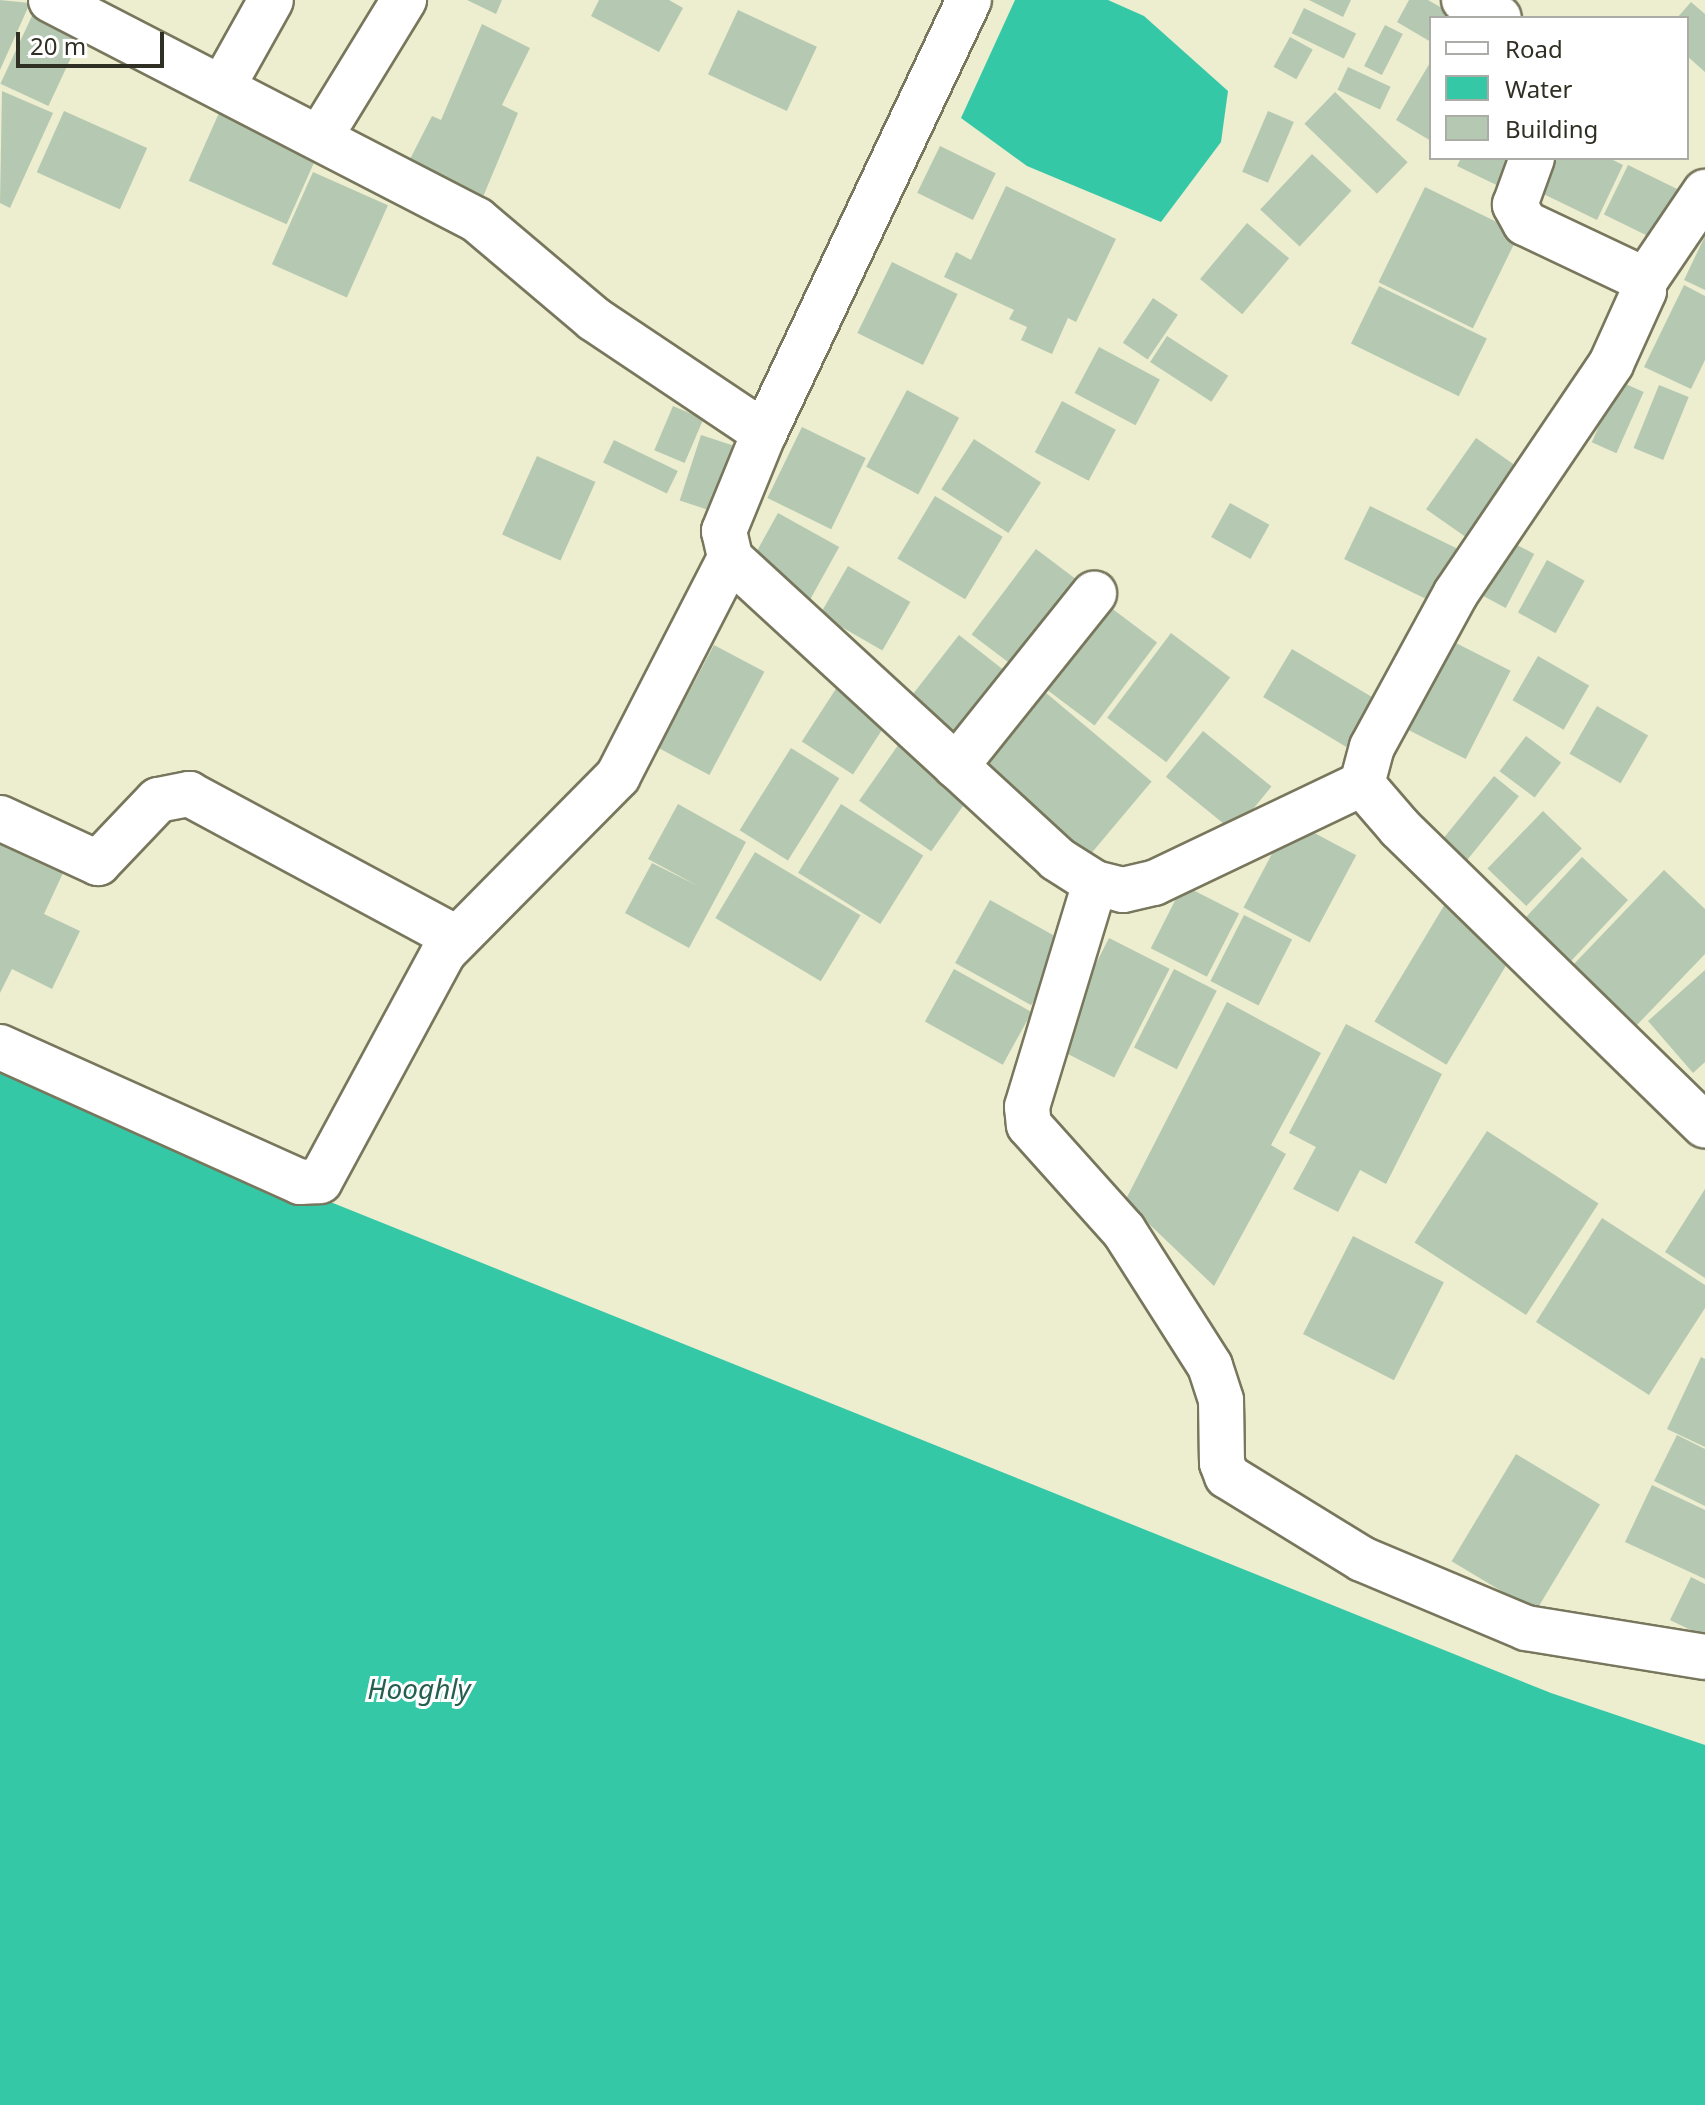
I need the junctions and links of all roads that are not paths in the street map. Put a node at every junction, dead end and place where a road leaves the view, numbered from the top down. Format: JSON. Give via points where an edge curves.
{"nodes":[{"id":1,"x":51,"y":0,"type":"edge"},
{"id":2,"x":271,"y":0,"type":"edge"},
{"id":3,"x":404,"y":0,"type":"edge"},
{"id":4,"x":969,"y":0,"type":"edge"},
{"id":5,"x":1464,"y":0,"type":"edge"},
{"id":6,"x":1529,"y":0,"type":"edge"},
{"id":7,"x":1495,"y":16,"type":"edge"},
{"id":8,"x":1517,"y":16,"type":"edge"},
{"id":9,"x":223,"y":86,"type":"junction"},
{"id":10,"x":320,"y":137,"type":"junction"},
{"id":11,"x":1531,"y":160,"type":"edge"},
{"id":12,"x":1705,"y":192,"type":"edge"},
{"id":13,"x":1644,"y":282,"type":"junction"},
{"id":14,"x":764,"y":433,"type":"junction"},
{"id":15,"x":730,"y":558,"type":"junction"},
{"id":16,"x":1094,"y":594,"type":"dead end"},
{"id":17,"x":956,"y":766,"type":"junction"},
{"id":18,"x":1362,"y":784,"type":"junction"},
{"id":19,"x":0,"y":818,"type":"edge"},
{"id":20,"x":1095,"y":883,"type":"junction"},
{"id":21,"x":455,"y":937,"type":"junction"},
{"id":22,"x":0,"y":1047,"type":"edge"},
{"id":23,"x":1705,"y":1126,"type":"edge"},
{"id":24,"x":1705,"y":1657,"type":"edge"}],
"edges":[{"from":1,"to":9,"type":"street"},
{"from":2,"to":9,"type":"street"},
{"from":3,"to":10,"type":"street"},
{"from":4,"to":14,"type":"street"},
{"from":5,"to":7,"type":"street"},
{"from":6,"to":8,"type":"street"},
{"from":9,"to":10,"type":"street"},
{"from":10,"to":14,"type":"street","via":[[494,231],[594,319]]},
{"from":11,"to":13,"type":"street","via":[[1515,205],[1525,223]]},
{"from":12,"to":13,"type":"street"},
{"from":13,"to":18,"type":"street","via":[[1611,364],[1456,593],[1372,747]]},
{"from":14,"to":15,"type":"street","via":[[724,531]]},
{"from":15,"to":17,"type":"street"},
{"from":15,"to":21,"type":"street","via":[[605,795]]},
{"from":16,"to":17,"type":"street"},
{"from":17,"to":20,"type":"street","via":[[1057,859]]},
{"from":18,"to":20,"type":"street","via":[[1154,883],[1123,890]]},
{"from":18,"to":23,"type":"street","via":[[1411,839]]},
{"from":19,"to":21,"type":"street","via":[[98,863],[158,800],[189,794]]},
{"from":20,"to":24,"type":"street","via":[[1027,1107],[1029,1125],[1124,1231],[1210,1366],[1221,1400],[1227,1476],[1362,1559],[1526,1628]]},
{"from":21,"to":22,"type":"street","via":[[326,1174],[313,1183]]}]}
